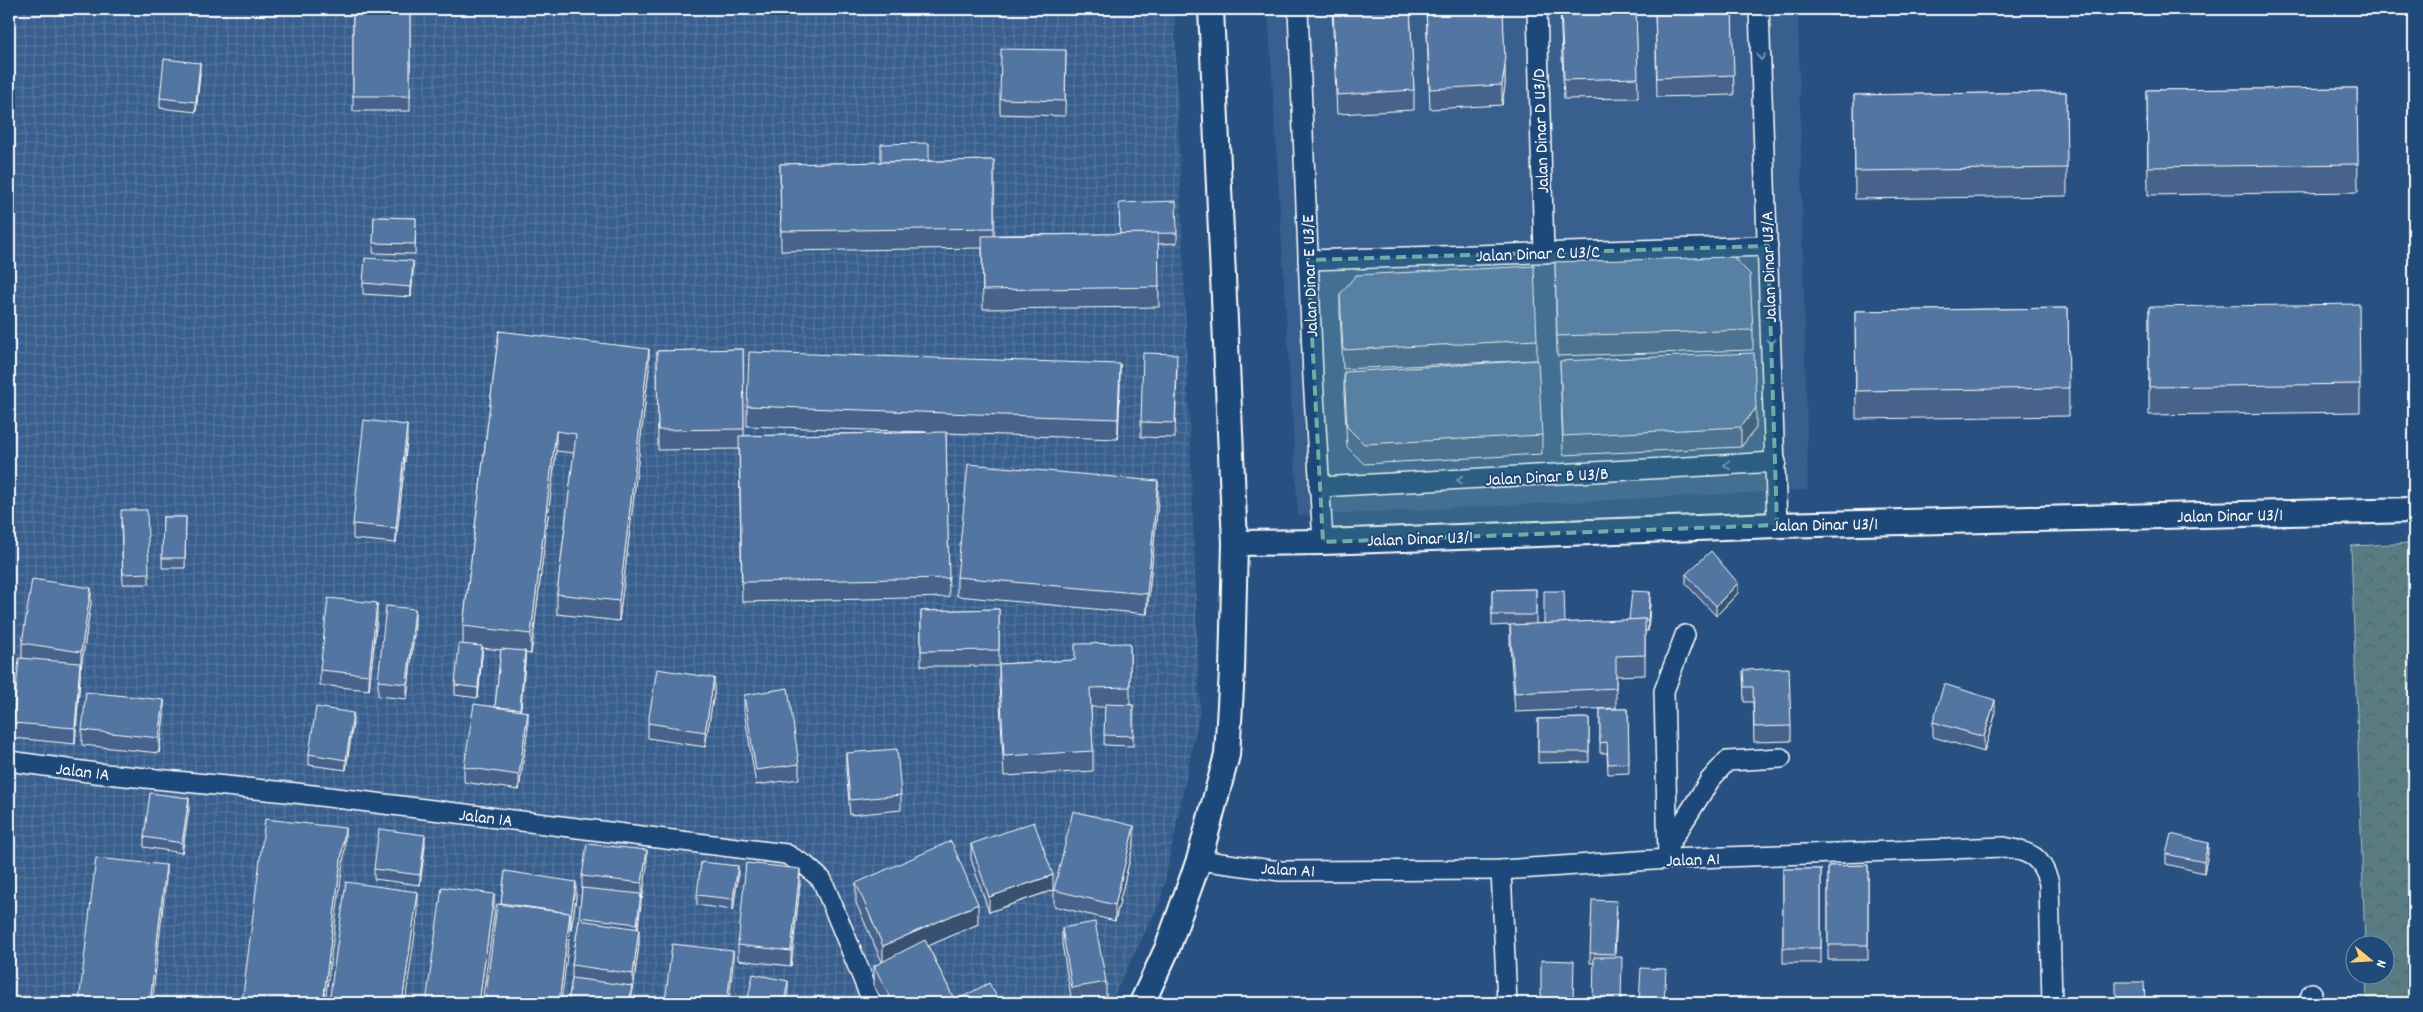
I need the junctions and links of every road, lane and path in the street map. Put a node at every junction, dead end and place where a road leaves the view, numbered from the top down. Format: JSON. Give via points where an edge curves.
{"nodes":[{"id":1,"x":1211,"y":9,"type":"edge"},
{"id":2,"x":1298,"y":9,"type":"edge"},
{"id":3,"x":1537,"y":9,"type":"edge"},
{"id":4,"x":1759,"y":9,"type":"edge"},
{"id":5,"x":1768,"y":246,"type":"junction"},
{"id":6,"x":1544,"y":252,"type":"junction"},
{"id":7,"x":1308,"y":260,"type":"junction"},
{"id":8,"x":1776,"y":462,"type":"junction"},
{"id":9,"x":1319,"y":487,"type":"junction"},
{"id":10,"x":2414,"y":510,"type":"edge"},
{"id":11,"x":1778,"y":525,"type":"junction"},
{"id":12,"x":1323,"y":542,"type":"junction"},
{"id":13,"x":1235,"y":544,"type":"junction"},
{"id":14,"x":1685,"y":635,"type":"dead end"},
{"id":15,"x":1781,"y":758,"type":"dead end"},
{"id":16,"x":9,"y":761,"type":"edge"},
{"id":17,"x":1668,"y":853,"type":"junction"},
{"id":18,"x":1199,"y":860,"type":"junction"},
{"id":19,"x":1501,"y":870,"type":"junction"},
{"id":20,"x":873,"y":1003,"type":"edge"},
{"id":21,"x":1142,"y":1003,"type":"edge"},
{"id":22,"x":1507,"y":1003,"type":"edge"},
{"id":23,"x":2052,"y":1003,"type":"edge"}],
"edges":[{"from":1,"to":13,"type":"street"},
{"from":2,"to":7,"type":"street","name":"Jalan Dinar E U3/E"},
{"from":3,"to":6,"type":"street","name":"Jalan Dinar D U3/D"},
{"from":4,"to":5,"type":"street","name":"Jalan Dinar U3/A","one_way":true},
{"from":5,"to":6,"type":"street","name":"Jalan Dinar C U3/C"},
{"from":5,"to":8,"type":"street","name":"Jalan Dinar U3/A","one_way":true},
{"from":6,"to":7,"type":"street","name":"Jalan Dinar C U3/C"},
{"from":7,"to":9,"type":"street","name":"Jalan Dinar E U3/E"},
{"from":8,"to":9,"type":"street","name":"Jalan Dinar B U3/B","one_way":true},
{"from":8,"to":11,"type":"street","name":"Jalan Dinar U3/A"},
{"from":9,"to":12,"type":"street","name":"Jalan Dinar E U3/E"},
{"from":10,"to":11,"type":"street","name":"Jalan Dinar U3/1"},
{"from":11,"to":12,"type":"street","name":"Jalan Dinar U3/1"},
{"from":12,"to":13,"type":"street","name":"Jalan Dinar U3/1"},
{"from":13,"to":18,"type":"street","via":[[1226,759]]},
{"from":14,"to":17,"type":"street","via":[[1664,691]]},
{"from":15,"to":17,"type":"street","via":[[1727,761],[1710,780]]},
{"from":16,"to":20,"type":"street","name":"Jalan 1A","via":[[786,854],[822,880]]},
{"from":17,"to":19,"type":"street","name":"Jalan A1"},
{"from":17,"to":23,"type":"street","name":"Jalan A1","via":[[2004,847],[2024,851],[2037,858],[2049,883]]},
{"from":18,"to":19,"type":"street","name":"Jalan A1","via":[[1280,871]]},
{"from":18,"to":21,"type":"street"},
{"from":19,"to":22,"type":"street"}]}
